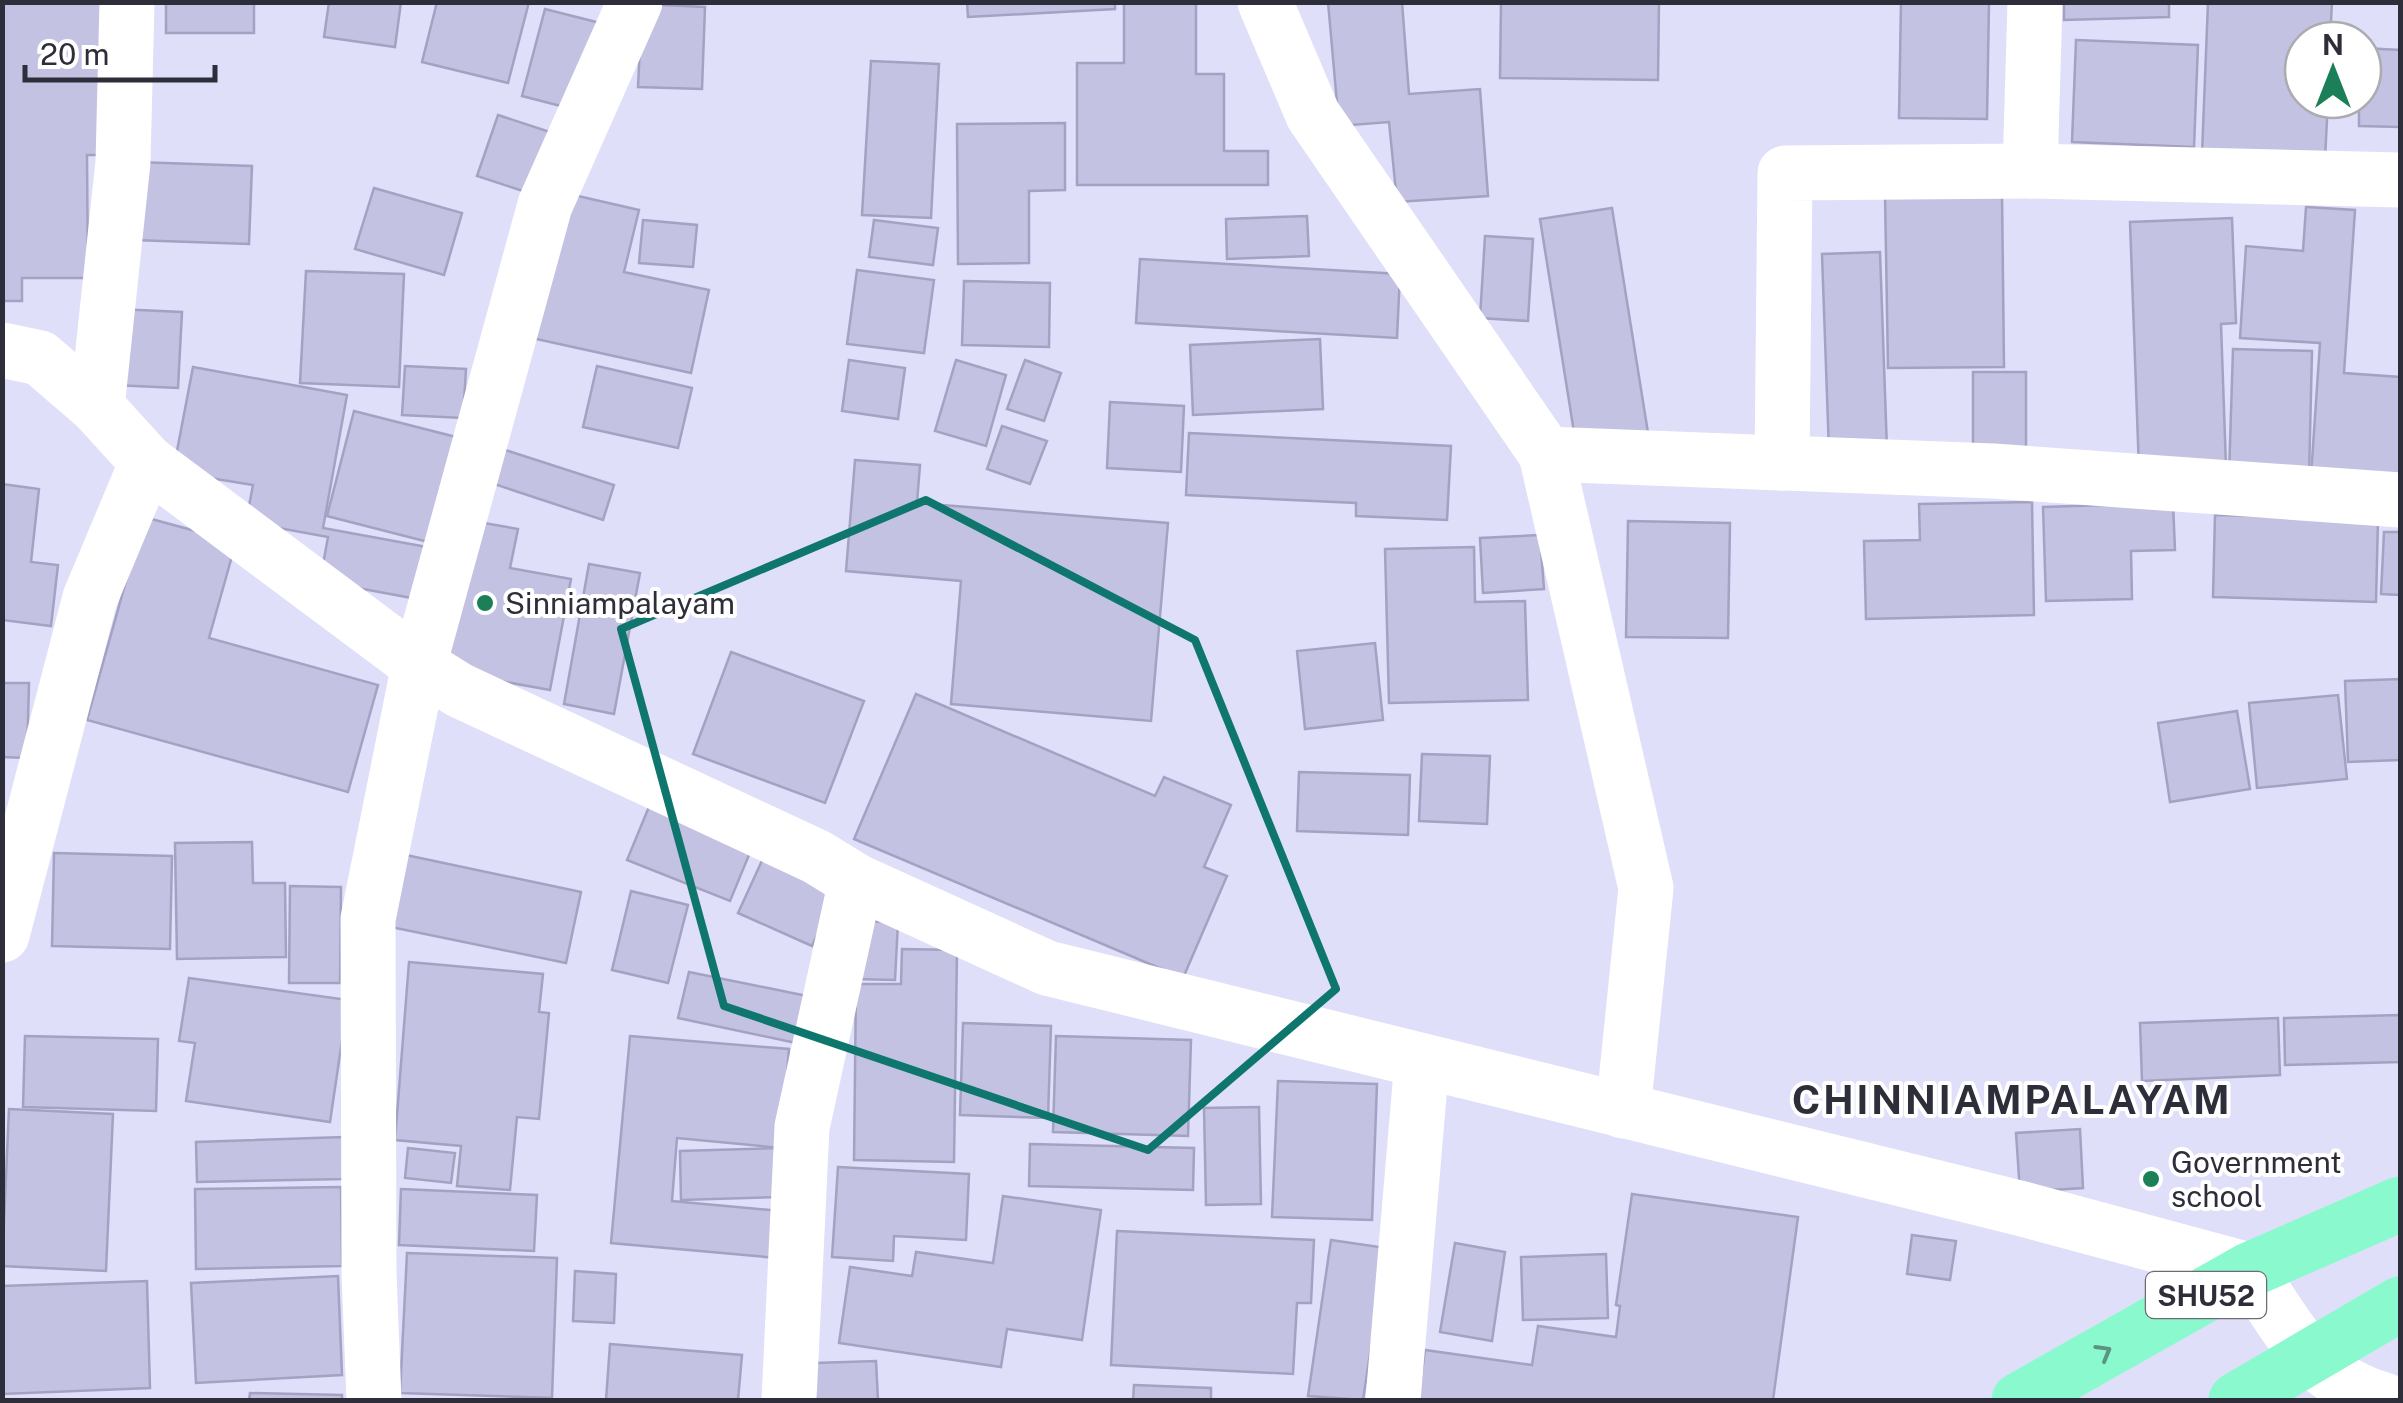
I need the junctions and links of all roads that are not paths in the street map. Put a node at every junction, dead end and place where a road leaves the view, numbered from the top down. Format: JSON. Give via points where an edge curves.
{"nodes":[{"id":1,"x":127,"y":2,"type":"edge"},
{"id":2,"x":635,"y":2,"type":"edge"},
{"id":3,"x":1266,"y":2,"type":"edge"},
{"id":4,"x":2034,"y":2,"type":"edge"},
{"id":5,"x":2030,"y":171,"type":"junction"},
{"id":6,"x":2400,"y":180,"type":"edge"},
{"id":7,"x":2,"y":350,"type":"edge"},
{"id":8,"x":98,"y":407,"type":"junction"},
{"id":9,"x":1546,"y":454,"type":"junction"},
{"id":10,"x":147,"y":462,"type":"junction"},
{"id":11,"x":1782,"y":464,"type":"junction"},
{"id":12,"x":2400,"y":500,"type":"edge"},
{"id":13,"x":439,"y":677,"type":"junction"},
{"id":14,"x":837,"y":869,"type":"junction"},
{"id":15,"x":2,"y":936,"type":"edge"},
{"id":16,"x":1422,"y":1061,"type":"junction"},
{"id":17,"x":1624,"y":1111,"type":"junction"},
{"id":18,"x":2400,"y":1204,"type":"edge"},
{"id":19,"x":2249,"y":1270,"type":"junction"},
{"id":20,"x":2400,"y":1304,"type":"edge"},
{"id":21,"x":2309,"y":1358,"type":"junction"},
{"id":22,"x":374,"y":1400,"type":"edge"},
{"id":23,"x":790,"y":1400,"type":"edge"},
{"id":24,"x":1393,"y":1400,"type":"edge"},
{"id":25,"x":2020,"y":1400,"type":"edge"},
{"id":26,"x":2236,"y":1400,"type":"edge"},
{"id":27,"x":2384,"y":1400,"type":"edge"}],
"edges":[{"from":1,"to":8,"type":"street","via":[[123,162]]},
{"from":2,"to":13,"type":"street","via":[[545,204]]},
{"from":3,"to":9,"type":"street","via":[[1313,116]]},
{"from":4,"to":5,"type":"street"},
{"from":5,"to":6,"type":"street"},
{"from":5,"to":11,"type":"street","via":[[1785,173]]},
{"from":7,"to":8,"type":"street","via":[[40,358]]},
{"from":8,"to":10,"type":"street"},
{"from":9,"to":11,"type":"street"},
{"from":9,"to":17,"type":"street","via":[[1646,888]]},
{"from":10,"to":13,"type":"street"},
{"from":10,"to":15,"type":"street","via":[[90,598]]},
{"from":11,"to":12,"type":"street","via":[[1993,471]]},
{"from":13,"to":14,"type":"street"},
{"from":13,"to":22,"type":"street","via":[[368,919]]},
{"from":14,"to":16,"type":"street","via":[[1047,968]]},
{"from":14,"to":23,"type":"street","via":[[802,1127]]},
{"from":16,"to":17,"type":"street"},
{"from":16,"to":24,"type":"street"},
{"from":17,"to":19,"type":"street"},
{"from":18,"to":19,"type":"main road","number":"SHU52"},
{"from":19,"to":21,"type":"street"},
{"from":25,"to":19,"type":"main road","number":"SHU52","one_way":true},
{"from":20,"to":21,"type":"main road"},
{"from":21,"to":26,"type":"main road"},
{"from":21,"to":27,"type":"street","via":[[2358,1393]]}]}
